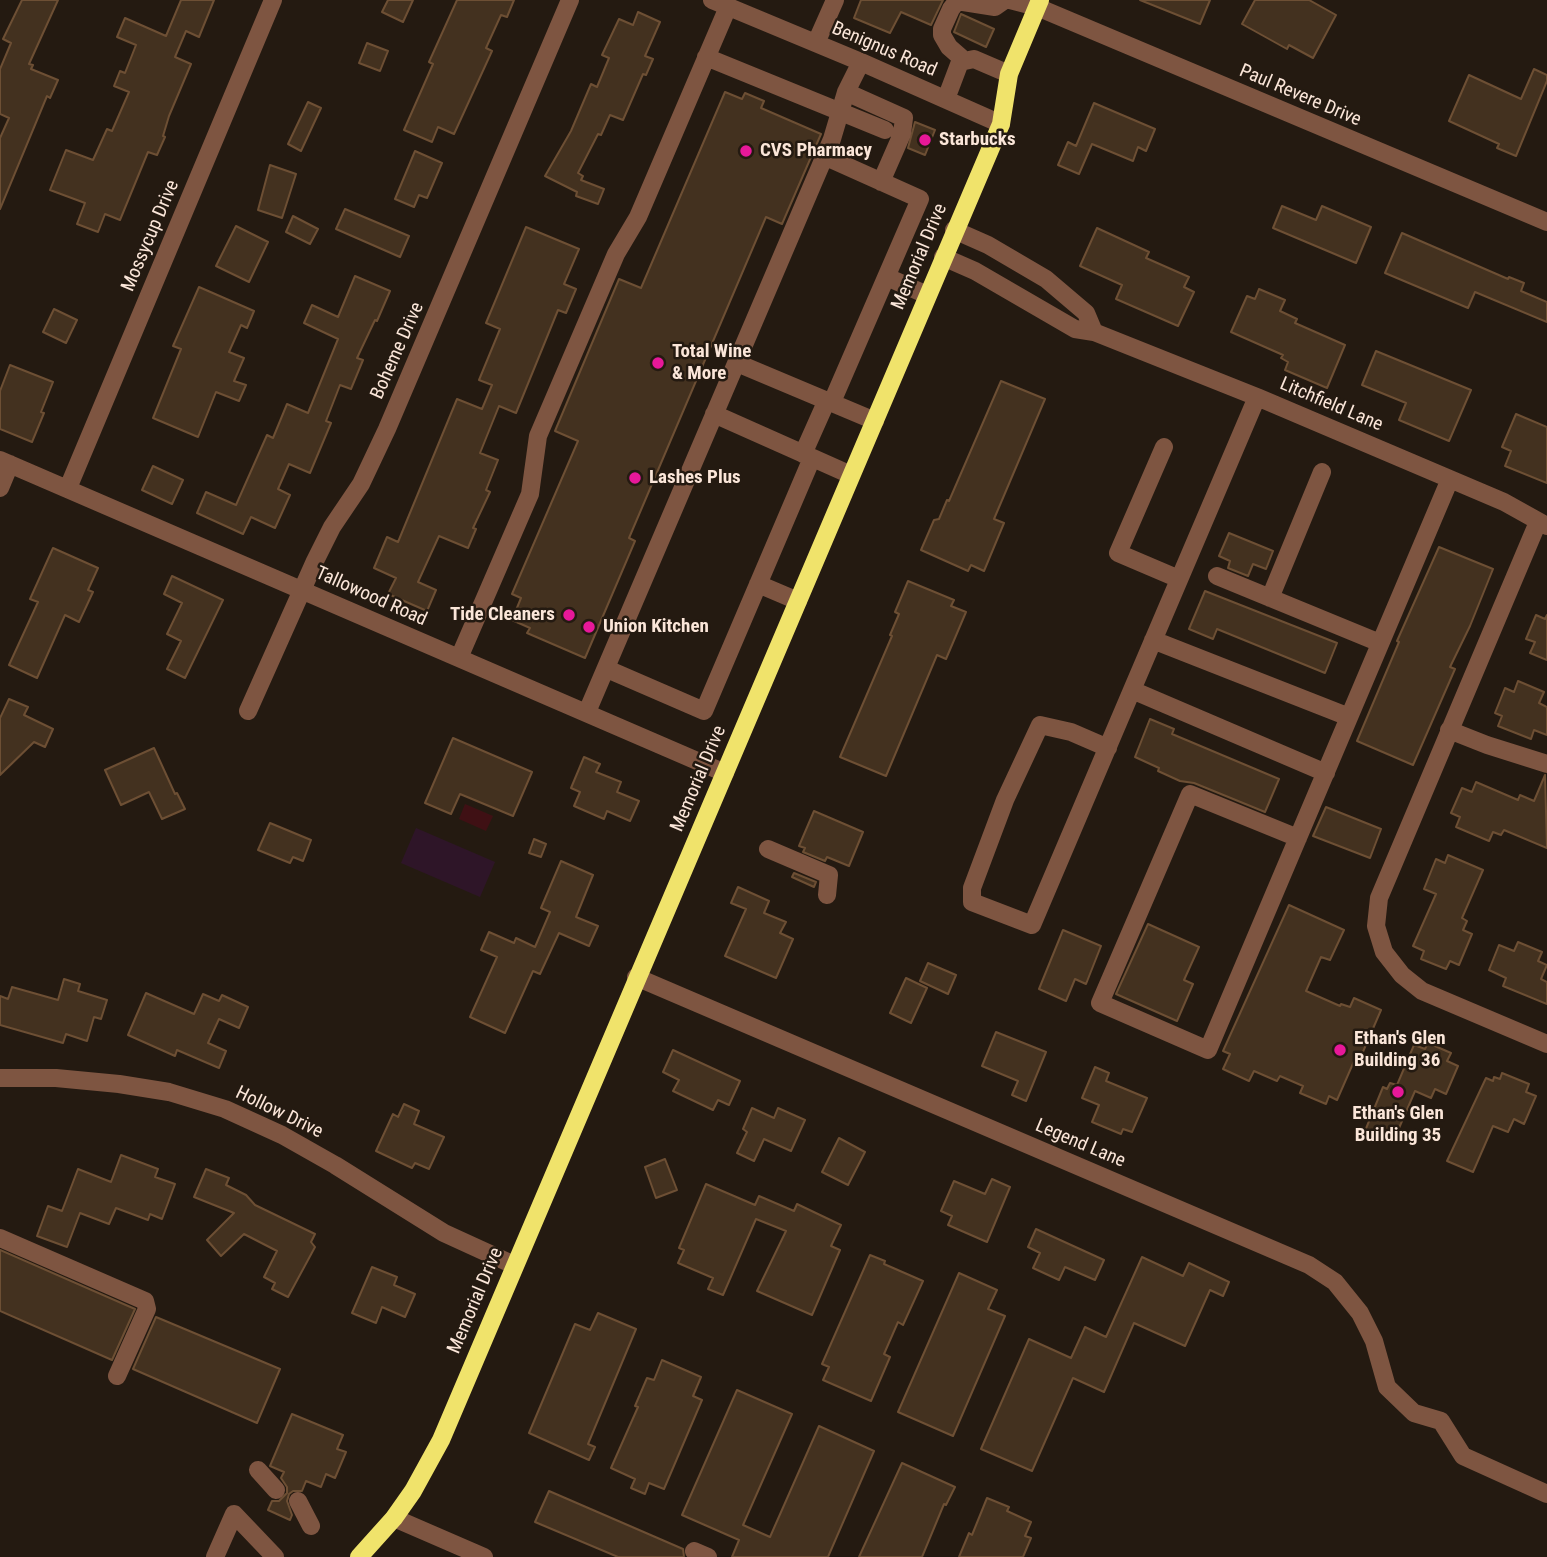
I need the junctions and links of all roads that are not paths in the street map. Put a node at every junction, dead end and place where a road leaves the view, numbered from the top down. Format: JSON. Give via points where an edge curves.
{"nodes":[{"id":1,"x":273,"y":0,"type":"edge"},
{"id":2,"x":570,"y":0,"type":"edge"},
{"id":3,"x":835,"y":0,"type":"edge"},
{"id":4,"x":1007,"y":0,"type":"edge"},
{"id":5,"x":1039,"y":4,"type":"edge"},
{"id":6,"x":733,"y":5,"type":"edge"},
{"id":7,"x":816,"y":43,"type":"junction"},
{"id":8,"x":706,"y":57,"type":"junction"},
{"id":9,"x":965,"y":61,"type":"junction"},
{"id":10,"x":860,"y":62,"type":"junction"},
{"id":11,"x":1009,"y":74,"type":"junction"},
{"id":12,"x":846,"y":92,"type":"junction"},
{"id":13,"x":946,"y":99,"type":"junction"},
{"id":14,"x":841,"y":112,"type":"junction"},
{"id":15,"x":1000,"y":124,"type":"junction"},
{"id":16,"x":885,"y":130,"type":"dead end"},
{"id":17,"x":824,"y":156,"type":"junction"},
{"id":18,"x":881,"y":182,"type":"junction"},
{"id":19,"x":1547,"y":222,"type":"edge"},
{"id":20,"x":954,"y":230,"type":"junction"},
{"id":21,"x":943,"y":257,"type":"junction"},
{"id":22,"x":887,"y":277,"type":"junction"},
{"id":23,"x":927,"y":295,"type":"junction"},
{"id":24,"x":1094,"y":332,"type":"junction"},
{"id":25,"x":737,"y":363,"type":"junction"},
{"id":26,"x":1257,"y":397,"type":"junction"},
{"id":27,"x":830,"y":401,"type":"junction"},
{"id":28,"x":715,"y":415,"type":"junction"},
{"id":29,"x":875,"y":421,"type":"junction"},
{"id":30,"x":1164,"y":447,"type":"dead end"},
{"id":31,"x":808,"y":456,"type":"junction"},
{"id":32,"x":5,"y":462,"type":"edge"},
{"id":33,"x":1322,"y":472,"type":"dead end"},
{"id":34,"x":851,"y":475,"type":"junction"},
{"id":35,"x":1450,"y":479,"type":"junction"},
{"id":36,"x":0,"y":488,"type":"edge"},
{"id":37,"x":68,"y":488,"type":"junction"},
{"id":38,"x":1543,"y":524,"type":"edge"},
{"id":39,"x":1216,"y":576,"type":"dead end"},
{"id":40,"x":1179,"y":579,"type":"junction"},
{"id":41,"x":758,"y":584,"type":"junction"},
{"id":42,"x":302,"y":590,"type":"junction"},
{"id":43,"x":1270,"y":598,"type":"junction"},
{"id":44,"x":798,"y":601,"type":"junction"},
{"id":45,"x":1153,"y":640,"type":"junction"},
{"id":46,"x":1380,"y":643,"type":"junction"},
{"id":47,"x":459,"y":658,"type":"junction"},
{"id":48,"x":607,"y":669,"type":"junction"},
{"id":49,"x":1132,"y":690,"type":"junction"},
{"id":50,"x":248,"y":710,"type":"dead end"},
{"id":51,"x":587,"y":712,"type":"junction"},
{"id":52,"x":1349,"y":717,"type":"junction"},
{"id":53,"x":1449,"y":730,"type":"junction"},
{"id":54,"x":1108,"y":748,"type":"junction"},
{"id":55,"x":1547,"y":764,"type":"edge"},
{"id":56,"x":725,"y":773,"type":"junction"},
{"id":57,"x":1326,"y":773,"type":"junction"},
{"id":58,"x":1298,"y":838,"type":"junction"},
{"id":59,"x":768,"y":849,"type":"dead end"},
{"id":60,"x":827,"y":895,"type":"dead end"},
{"id":61,"x":636,"y":977,"type":"junction"},
{"id":62,"x":1547,"y":1044,"type":"edge"},
{"id":63,"x":0,"y":1078,"type":"edge"},
{"id":64,"x":0,"y":1238,"type":"edge"},
{"id":65,"x":514,"y":1265,"type":"junction"},
{"id":66,"x":117,"y":1376,"type":"dead end"},
{"id":67,"x":258,"y":1470,"type":"dead end"},
{"id":68,"x":276,"y":1490,"type":"dead end"},
{"id":69,"x":1547,"y":1494,"type":"edge"},
{"id":70,"x":298,"y":1501,"type":"dead end"},
{"id":71,"x":394,"y":1518,"type":"junction"},
{"id":72,"x":311,"y":1526,"type":"dead end"},
{"id":73,"x":215,"y":1557,"type":"edge"},
{"id":74,"x":275,"y":1557,"type":"edge"},
{"id":75,"x":359,"y":1557,"type":"edge"},
{"id":76,"x":484,"y":1557,"type":"edge"}],
"edges":[{"from":1,"to":37,"type":"street","name":"Mossycup Drive"},
{"from":2,"to":42,"type":"street","name":"Boheme Drive","via":[[387,429]]},
{"from":3,"to":7,"type":"street"},
{"from":4,"to":5,"type":"street","name":"Paul Revere Drive"},
{"from":4,"to":9,"type":"street","via":[[995,7],[957,1],[951,9],[942,35]]},
{"from":5,"to":11,"type":"main road","name":"Memorial Drive"},
{"from":5,"to":19,"type":"street","name":"Paul Revere Drive"},
{"from":6,"to":7,"type":"street","name":"Benignus Road"},
{"from":6,"to":8,"type":"street"},
{"from":7,"to":10,"type":"street","name":"Benignus Road"},
{"from":8,"to":14,"type":"street"},
{"from":8,"to":47,"type":"street","via":[[538,436],[530,494]]},
{"from":9,"to":11,"type":"street","via":[[974,59]]},
{"from":9,"to":13,"type":"street","via":[[960,62]]},
{"from":10,"to":12,"type":"street"},
{"from":10,"to":13,"type":"street","name":"Benignus Road"},
{"from":11,"to":15,"type":"main road","name":"Memorial Drive"},
{"from":12,"to":14,"type":"street"},
{"from":12,"to":18,"type":"street","via":[[904,118],[902,134]]},
{"from":13,"to":15,"type":"street","name":"Benignus Road"},
{"from":14,"to":16,"type":"street"},
{"from":14,"to":17,"type":"street"},
{"from":15,"to":20,"type":"main road","name":"Memorial Drive"},
{"from":17,"to":18,"type":"street"},
{"from":17,"to":25,"type":"street"},
{"from":18,"to":22,"type":"street","via":[[920,199]]},
{"from":20,"to":21,"type":"main road","name":"Memorial Drive"},
{"from":20,"to":24,"type":"street","via":[[1046,279],[1086,313]]},
{"from":21,"to":23,"type":"main road","name":"Memorial Drive"},
{"from":21,"to":24,"type":"street","name":"Litchfield Lane","via":[[1074,329]]},
{"from":22,"to":23,"type":"street"},
{"from":22,"to":27,"type":"street"},
{"from":23,"to":29,"type":"main road","name":"Memorial Drive"},
{"from":24,"to":26,"type":"street","name":"Litchfield Lane"},
{"from":25,"to":27,"type":"street"},
{"from":25,"to":28,"type":"street"},
{"from":26,"to":35,"type":"street","name":"Litchfield Lane"},
{"from":26,"to":40,"type":"street"},
{"from":27,"to":29,"type":"street"},
{"from":27,"to":31,"type":"street"},
{"from":28,"to":31,"type":"street"},
{"from":28,"to":48,"type":"street"},
{"from":29,"to":34,"type":"main road","name":"Memorial Drive"},
{"from":30,"to":40,"type":"street","via":[[1118,553]]},
{"from":31,"to":34,"type":"street"},
{"from":31,"to":41,"type":"street"},
{"from":32,"to":36,"type":"street"},
{"from":32,"to":37,"type":"street","name":"Tallowood Road"},
{"from":33,"to":43,"type":"street"},
{"from":34,"to":44,"type":"main road","name":"Memorial Drive"},
{"from":35,"to":38,"type":"street","name":"Litchfield Lane"},
{"from":35,"to":46,"type":"street"},
{"from":37,"to":42,"type":"street","name":"Tallowood Road"},
{"from":38,"to":53,"type":"street"},
{"from":39,"to":43,"type":"street"},
{"from":40,"to":45,"type":"street"},
{"from":41,"to":44,"type":"street"},
{"from":41,"to":48,"type":"street","via":[[704,711]]},
{"from":42,"to":47,"type":"street","name":"Tallowood Road"},
{"from":42,"to":50,"type":"street","name":"Boheme Drive"},
{"from":43,"to":46,"type":"street"},
{"from":44,"to":56,"type":"main road","name":"Memorial Drive"},
{"from":45,"to":49,"type":"street"},
{"from":45,"to":52,"type":"street"},
{"from":46,"to":52,"type":"street"},
{"from":47,"to":51,"type":"street","name":"Tallowood Road"},
{"from":48,"to":51,"type":"street"},
{"from":49,"to":54,"type":"street"},
{"from":49,"to":57,"type":"street"},
{"from":51,"to":56,"type":"street","name":"Tallowood Road"},
{"from":52,"to":57,"type":"street"},
{"from":53,"to":55,"type":"street"},
{"from":53,"to":62,"type":"street","via":[[1379,898],[1376,926],[1384,952],[1422,991]]},
{"from":54,"to":54,"type":"street","via":[[1032,925],[972,902],[972,888],[1005,800],[1040,725]]},
{"from":56,"to":61,"type":"main road","name":"Memorial Drive"},
{"from":57,"to":58,"type":"street"},
{"from":58,"to":58,"type":"street","via":[[1208,1051],[1100,1003],[1189,794]]},
{"from":59,"to":60,"type":"street","via":[[829,876]]},
{"from":61,"to":65,"type":"main road","name":"Memorial Drive"},
{"from":61,"to":69,"type":"street","name":"Legend Lane","via":[[1309,1265],[1335,1282],[1360,1313],[1374,1341],[1387,1387],[1415,1413],[1441,1421],[1463,1456]]},
{"from":63,"to":65,"type":"street","name":"Hollow Drive","via":[[119,1084],[169,1092],[225,1109],[282,1135],[444,1233]]},
{"from":64,"to":66,"type":"street","via":[[145,1301],[147,1309]]},
{"from":65,"to":71,"type":"main road","name":"Memorial Drive","via":[[441,1440]]},
{"from":67,"to":68,"type":"street"},
{"from":70,"to":72,"type":"street"},
{"from":71,"to":75,"type":"main road","name":"Memorial Drive"},
{"from":71,"to":76,"type":"street"},
{"from":73,"to":74,"type":"street","via":[[234,1514]]}]}
